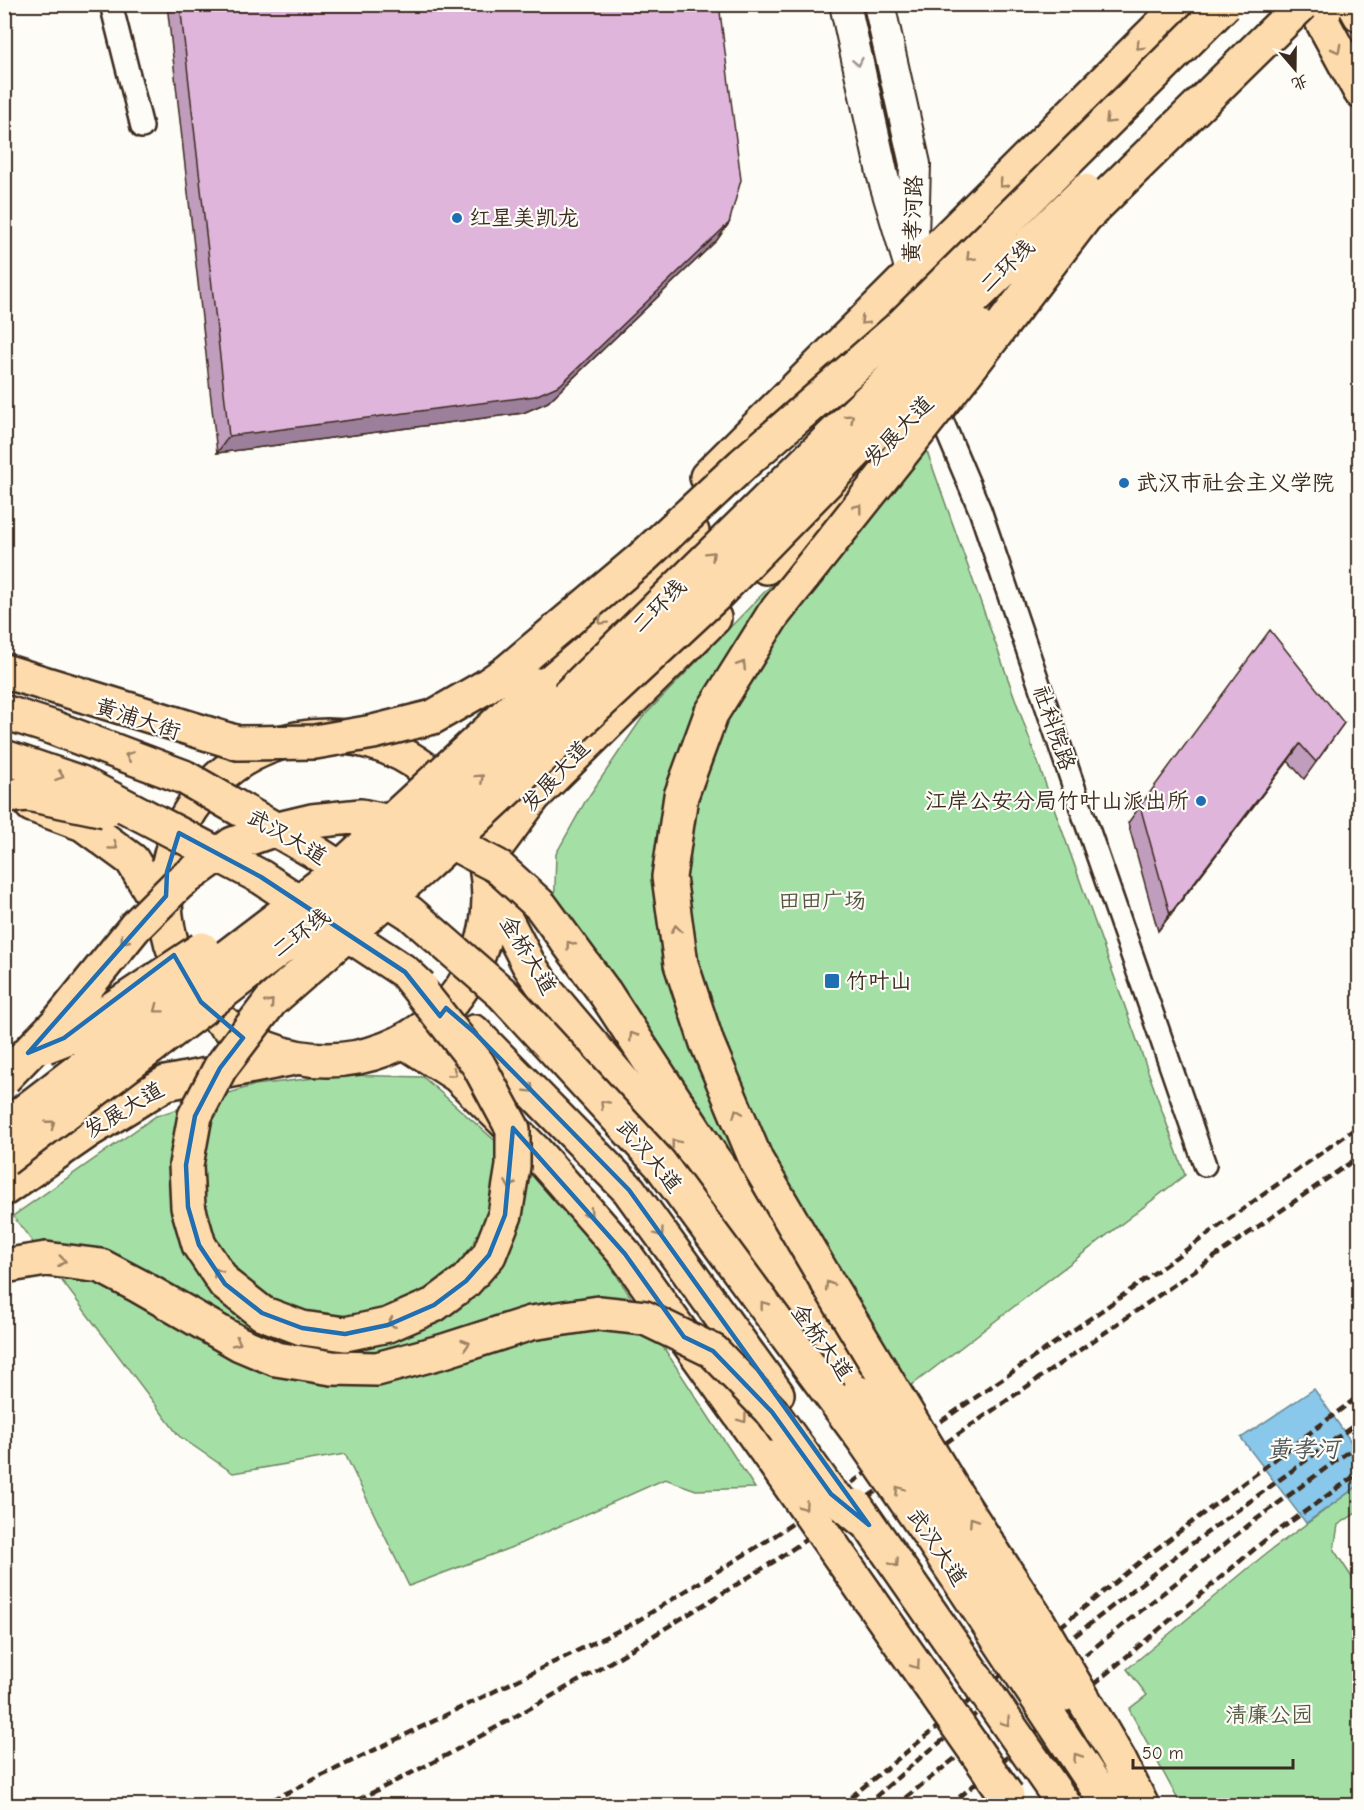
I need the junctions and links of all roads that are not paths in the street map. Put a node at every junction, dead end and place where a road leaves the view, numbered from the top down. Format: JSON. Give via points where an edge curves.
{"nodes":[{"id":1,"x":111,"y":4,"type":"edge"},
{"id":2,"x":845,"y":4,"type":"edge"},
{"id":3,"x":879,"y":4,"type":"edge"},
{"id":4,"x":1182,"y":4,"type":"edge"},
{"id":5,"x":1225,"y":4,"type":"edge"},
{"id":6,"x":1273,"y":4,"type":"edge"},
{"id":7,"x":1302,"y":4,"type":"edge"},
{"id":8,"x":1316,"y":4,"type":"edge"},
{"id":9,"x":1326,"y":4,"type":"edge"},
{"id":10,"x":1354,"y":4,"type":"edge"},
{"id":11,"x":1359,"y":15,"type":"edge"},
{"id":12,"x":1359,"y":91,"type":"edge"},
{"id":13,"x":142,"y":127,"type":"dead end"},
{"id":14,"x":1085,"y":217,"type":"junction"},
{"id":15,"x":912,"y":274,"type":"junction"},
{"id":16,"x":898,"y":329,"type":"junction"},
{"id":17,"x":932,"y":396,"type":"junction"},
{"id":18,"x":4,"y":671,"type":"edge"},
{"id":19,"x":4,"y":677,"type":"edge"},
{"id":20,"x":537,"y":684,"type":"junction"},
{"id":21,"x":4,"y":712,"type":"edge"},
{"id":22,"x":346,"y":738,"type":"junction"},
{"id":23,"x":275,"y":745,"type":"junction"},
{"id":24,"x":4,"y":757,"type":"edge"},
{"id":25,"x":4,"y":796,"type":"edge"},
{"id":26,"x":151,"y":819,"type":"junction"},
{"id":27,"x":488,"y":875,"type":"junction"},
{"id":28,"x":165,"y":915,"type":"junction"},
{"id":29,"x":174,"y":955,"type":"junction"},
{"id":30,"x":405,"y":972,"type":"junction"},
{"id":31,"x":404,"y":1041,"type":"junction"},
{"id":32,"x":294,"y":1058,"type":"junction"},
{"id":33,"x":4,"y":1063,"type":"edge"},
{"id":34,"x":4,"y":1078,"type":"edge"},
{"id":35,"x":4,"y":1083,"type":"edge"},
{"id":36,"x":4,"y":1126,"type":"edge"},
{"id":37,"x":4,"y":1160,"type":"edge"},
{"id":38,"x":1205,"y":1165,"type":"dead end"},
{"id":39,"x":4,"y":1190,"type":"edge"},
{"id":40,"x":4,"y":1266,"type":"edge"},
{"id":41,"x":953,"y":1491,"type":"junction"},
{"id":42,"x":869,"y":1525,"type":"junction"},
{"id":43,"x":1011,"y":1801,"type":"edge"},
{"id":44,"x":1065,"y":1806,"type":"edge"},
{"id":45,"x":1109,"y":1806,"type":"edge"},
{"id":46,"x":1142,"y":1806,"type":"edge"}],
"edges":[{"from":1,"to":13,"type":"street"},
{"from":2,"to":15,"type":"main road","name":"黄孝河路","one_way":true,"via":[[883,177]]},
{"from":3,"to":15,"type":"main road","name":"黄孝河路","via":[[915,164]]},
{"from":4,"to":15,"type":"main road","one_way":true},
{"from":5,"to":16,"type":"main road","name":"二环线","one_way":true,"bridge":true},
{"from":37,"to":6,"type":"main road","name":"二环线","one_way":true,"bridge":true,"via":[[354,892],[516,745]]},
{"from":7,"to":14,"type":"main road","bridge":true},
{"from":8,"to":17,"type":"main road","name":"发展大道"},
{"from":9,"to":12,"type":"main road","one_way":true,"via":[[1322,21]]},
{"from":10,"to":11,"type":"main road"},
{"from":30,"to":14,"type":"main road","one_way":true,"bridge":true,"via":[[478,1064],[513,1129],[513,1166],[505,1215],[489,1255],[466,1281],[434,1305],[388,1325],[345,1334],[302,1328],[262,1313],[225,1284],[199,1245],[188,1207],[186,1165],[195,1116],[220,1068],[271,1000],[426,864],[719,592]]},
{"from":41,"to":14,"type":"main road","one_way":true,"bridge":true,"via":[[756,1160],[707,1043],[681,964],[669,877],[681,796],[711,714],[766,625]]},
{"from":15,"to":17,"type":"main road"},
{"from":15,"to":22,"type":"main road","one_way":true,"via":[[680,504],[552,618],[488,669],[408,716]]},
{"from":16,"to":18,"type":"main road","bridge":true,"via":[[642,558],[508,671],[433,717],[315,742],[238,743]]},
{"from":16,"to":20,"type":"main road","name":"二环线","one_way":true,"bridge":true},
{"from":17,"to":27,"type":"main road","name":"发展大道","via":[[813,520],[534,796]]},
{"from":17,"to":38,"type":"street","name":"社科院路","via":[[980,510]]},
{"from":19,"to":23,"type":"main road","name":"黄浦大街","via":[[227,745]]},
{"from":20,"to":33,"type":"main road","bridge":true,"via":[[466,737],[340,852],[243,922],[71,1036]]},
{"from":20,"to":36,"type":"main road","name":"二环线","one_way":true,"bridge":true,"via":[[327,880]]},
{"from":45,"to":21,"type":"main road","name":"武汉大道","one_way":true,"bridge":true,"via":[[863,1439],[660,1164],[503,994],[410,914],[313,851],[184,777]]},
{"from":22,"to":23,"type":"main road","via":[[310,737]]},
{"from":22,"to":27,"type":"main road","name":"金桥大道","via":[[385,747],[420,765],[450,791],[472,824]]},
{"from":23,"to":28,"type":"main road","via":[[236,764],[204,794],[180,830],[167,872]]},
{"from":24,"to":26,"type":"main road","name":"武汉大道","one_way":true,"bridge":true,"via":[[81,783]]},
{"from":25,"to":26,"type":"main road","bridge":true,"via":[[28,794]]},
{"from":25,"to":28,"type":"main road","one_way":true,"via":[[83,824],[132,860]]},
{"from":26,"to":30,"type":"main road","name":"武汉大道","bridge":true,"via":[[261,877]]},
{"from":27,"to":31,"type":"main road","via":[[486,935],[469,978],[441,1014]]},
{"from":46,"to":27,"type":"main road","name":"金桥大道","one_way":true,"bridge":true,"via":[[859,1392],[676,1144],[549,994],[529,965]]},
{"from":28,"to":29,"type":"main road"},
{"from":29,"to":32,"type":"main road","via":[[201,1002],[243,1038]]},
{"from":29,"to":35,"type":"main road"},
{"from":30,"to":42,"type":"main road","name":"武汉大道","one_way":true,"bridge":true,"via":[[474,1032],[629,1190]]},
{"from":31,"to":32,"type":"main road","via":[[350,1059]]},
{"from":31,"to":43,"type":"main road","one_way":true,"bridge":true,"via":[[457,1075],[536,1151],[625,1254]]},
{"from":32,"to":39,"type":"main road","name":"发展大道","via":[[166,1083]]},
{"from":41,"to":34,"type":"main road","one_way":true,"bridge":true,"via":[[806,1291],[605,993],[541,906],[497,866],[449,841],[404,825],[361,816],[312,821],[233,844],[179,883],[135,927],[59,1021]]},
{"from":40,"to":42,"type":"main road","one_way":true,"bridge":true,"via":[[46,1259],[101,1266],[240,1344],[276,1359],[332,1368],[377,1370],[531,1323],[599,1313],[645,1318],[713,1351],[772,1412],[831,1494]]},
{"from":46,"to":41,"type":"main road","one_way":true,"bridge":true,"via":[[1039,1623]]},
{"from":42,"to":44,"type":"main road","name":"武汉大道","one_way":true,"bridge":true}]}
